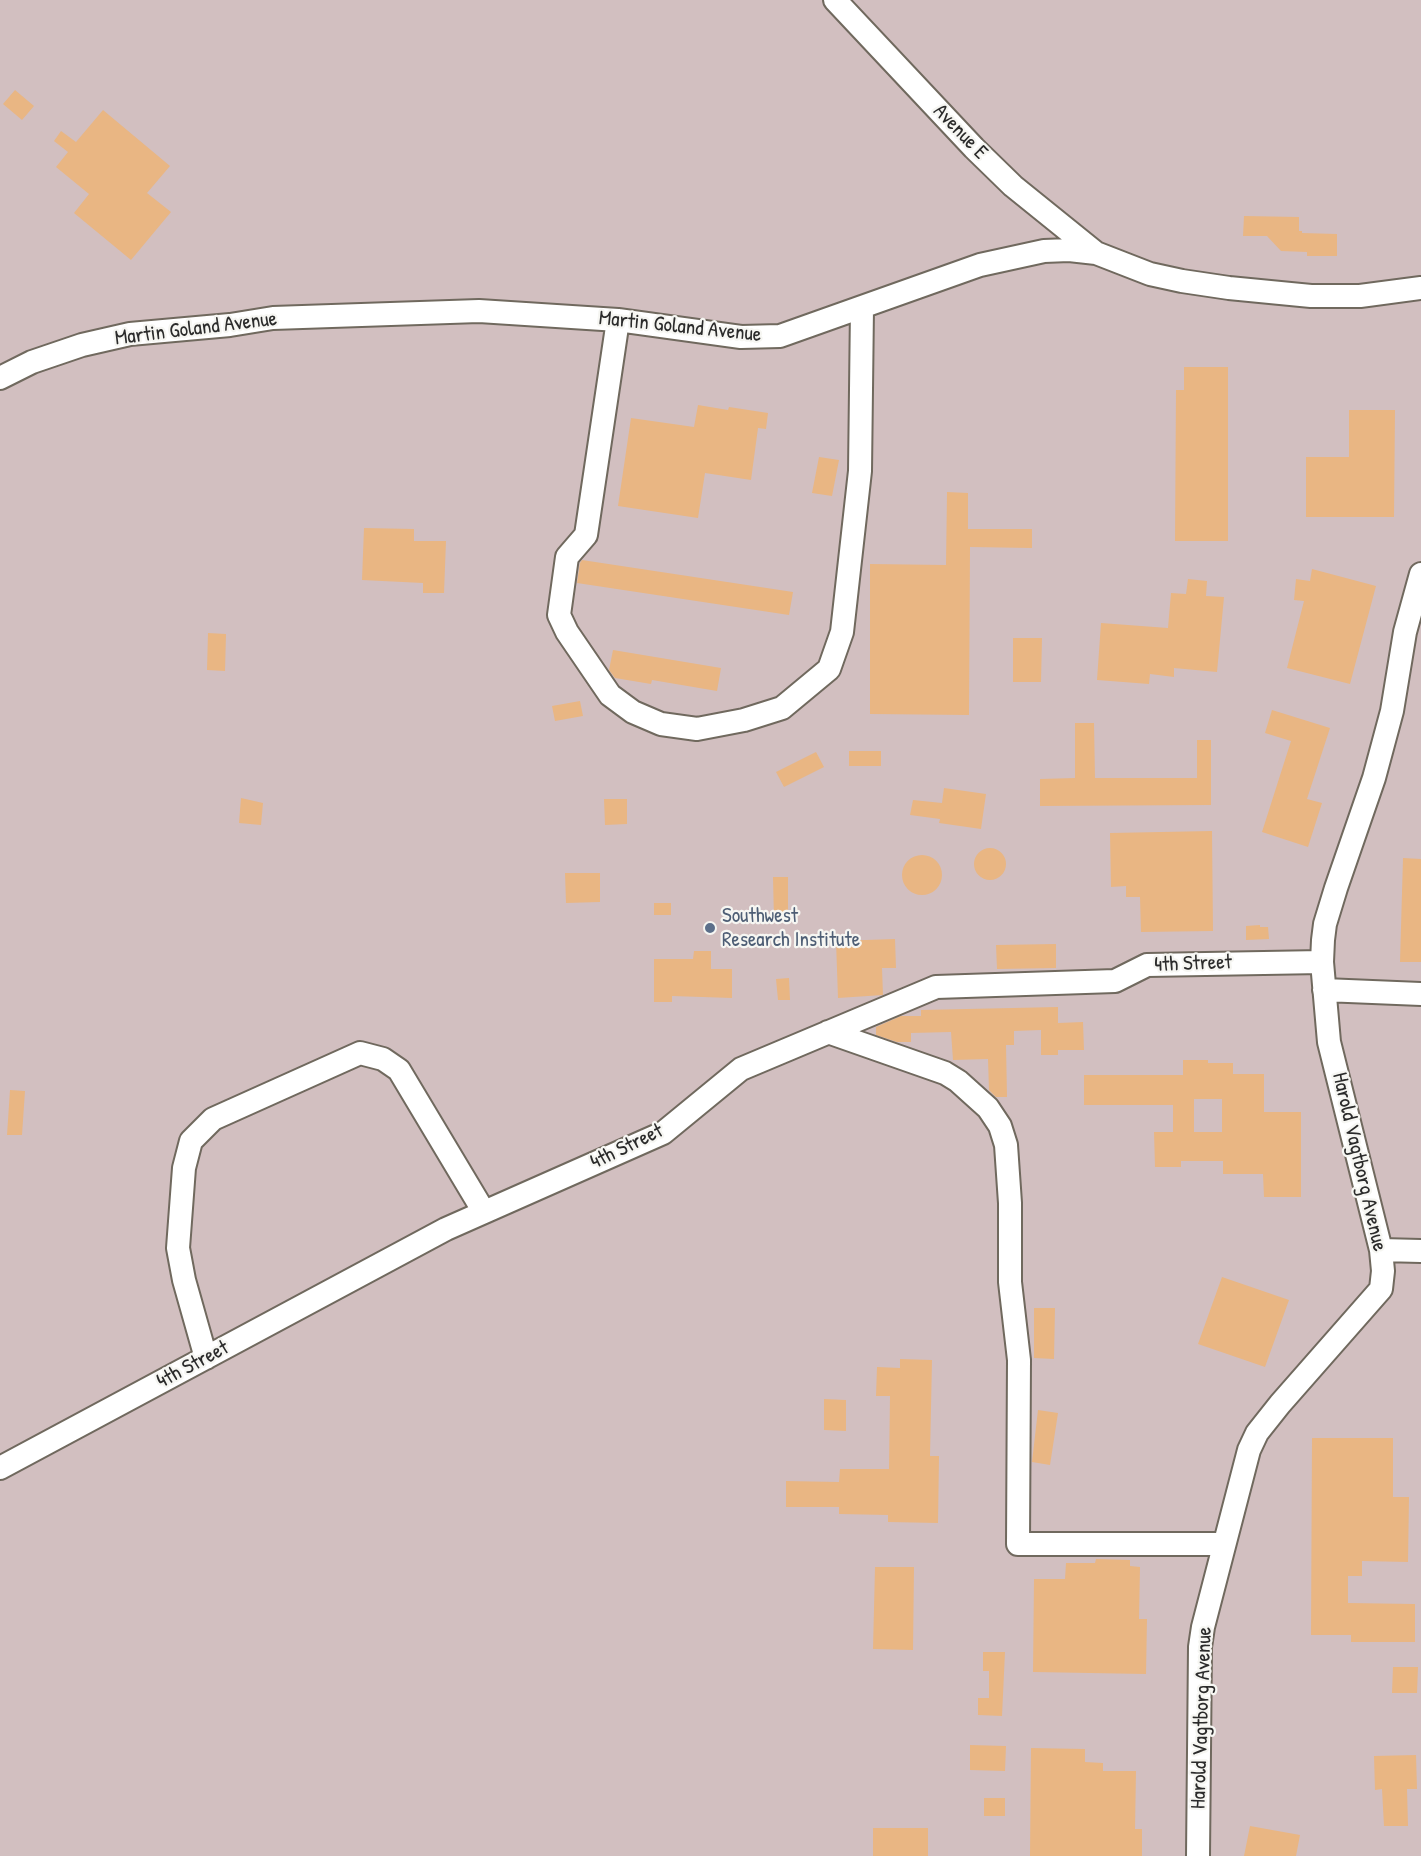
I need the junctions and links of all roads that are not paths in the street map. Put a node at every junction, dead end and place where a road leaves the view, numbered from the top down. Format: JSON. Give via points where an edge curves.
{"nodes":[{"id":1,"x":835,"y":0,"type":"edge"},
{"id":2,"x":1096,"y":253,"type":"junction"},
{"id":3,"x":1421,"y":288,"type":"edge"},
{"id":4,"x":862,"y":308,"type":"junction"},
{"id":5,"x":618,"y":320,"type":"junction"},
{"id":6,"x":0,"y":378,"type":"edge"},
{"id":7,"x":1421,"y":574,"type":"edge"},
{"id":8,"x":1322,"y":962,"type":"junction"},
{"id":9,"x":1324,"y":990,"type":"junction"},
{"id":10,"x":1421,"y":994,"type":"edge"},
{"id":11,"x":828,"y":1032,"type":"junction"},
{"id":12,"x":484,"y":1212,"type":"junction"},
{"id":13,"x":1381,"y":1250,"type":"junction"},
{"id":14,"x":1421,"y":1251,"type":"edge"},
{"id":15,"x":207,"y":1358,"type":"junction"},
{"id":16,"x":0,"y":1468,"type":"edge"},
{"id":17,"x":1224,"y":1545,"type":"junction"},
{"id":18,"x":1198,"y":1856,"type":"edge"}],
"edges":[{"from":1,"to":2,"type":"street","name":"Avenue E","via":[[1013,186]]},
{"from":2,"to":3,"type":"street","name":"Martin Goland Avenue","via":[[1150,274],[1229,288],[1360,296]]},
{"from":2,"to":4,"type":"street","name":"Martin Goland Avenue","via":[[1044,251],[1007,258]]},
{"from":4,"to":5,"type":"street","name":"Martin Goland Avenue","via":[[780,336],[741,337]]},
{"from":4,"to":5,"type":"street","via":[[860,471],[842,632],[829,669],[782,708],[697,729],[661,724],[616,700],[559,615],[567,557],[586,535]]},
{"from":5,"to":6,"type":"street","name":"Martin Goland Avenue","via":[[479,311],[273,318],[130,334],[81,345]]},
{"from":7,"to":8,"type":"street","name":"Harold Vagtborg Avenue","via":[[1374,778],[1325,924]]},
{"from":8,"to":9,"type":"street","name":"Harold Vagtborg Avenue"},
{"from":8,"to":11,"type":"street","name":"4th Street","via":[[1147,965],[1115,981],[936,987]]},
{"from":9,"to":10,"type":"street"},
{"from":9,"to":13,"type":"street","name":"Harold Vagtborg Avenue","via":[[1329,1042]]},
{"from":11,"to":12,"type":"street","name":"4th Street","via":[[741,1069],[663,1133]]},
{"from":11,"to":17,"type":"street","via":[[945,1073],[988,1108],[1000,1126],[1006,1145],[1010,1282],[1019,1360],[1018,1544]]},
{"from":12,"to":15,"type":"street","name":"4th Street"},
{"from":12,"to":15,"type":"street","via":[[399,1070],[383,1059],[360,1053],[213,1119],[191,1140],[184,1168],[178,1248]]},
{"from":13,"to":14,"type":"street"},
{"from":13,"to":17,"type":"street","name":"Harold Vagtborg Avenue","via":[[1381,1288],[1257,1433]]},
{"from":15,"to":16,"type":"street","name":"4th Street"},
{"from":17,"to":18,"type":"street","name":"Harold Vagtborg Avenue","via":[[1200,1647]]}]}
